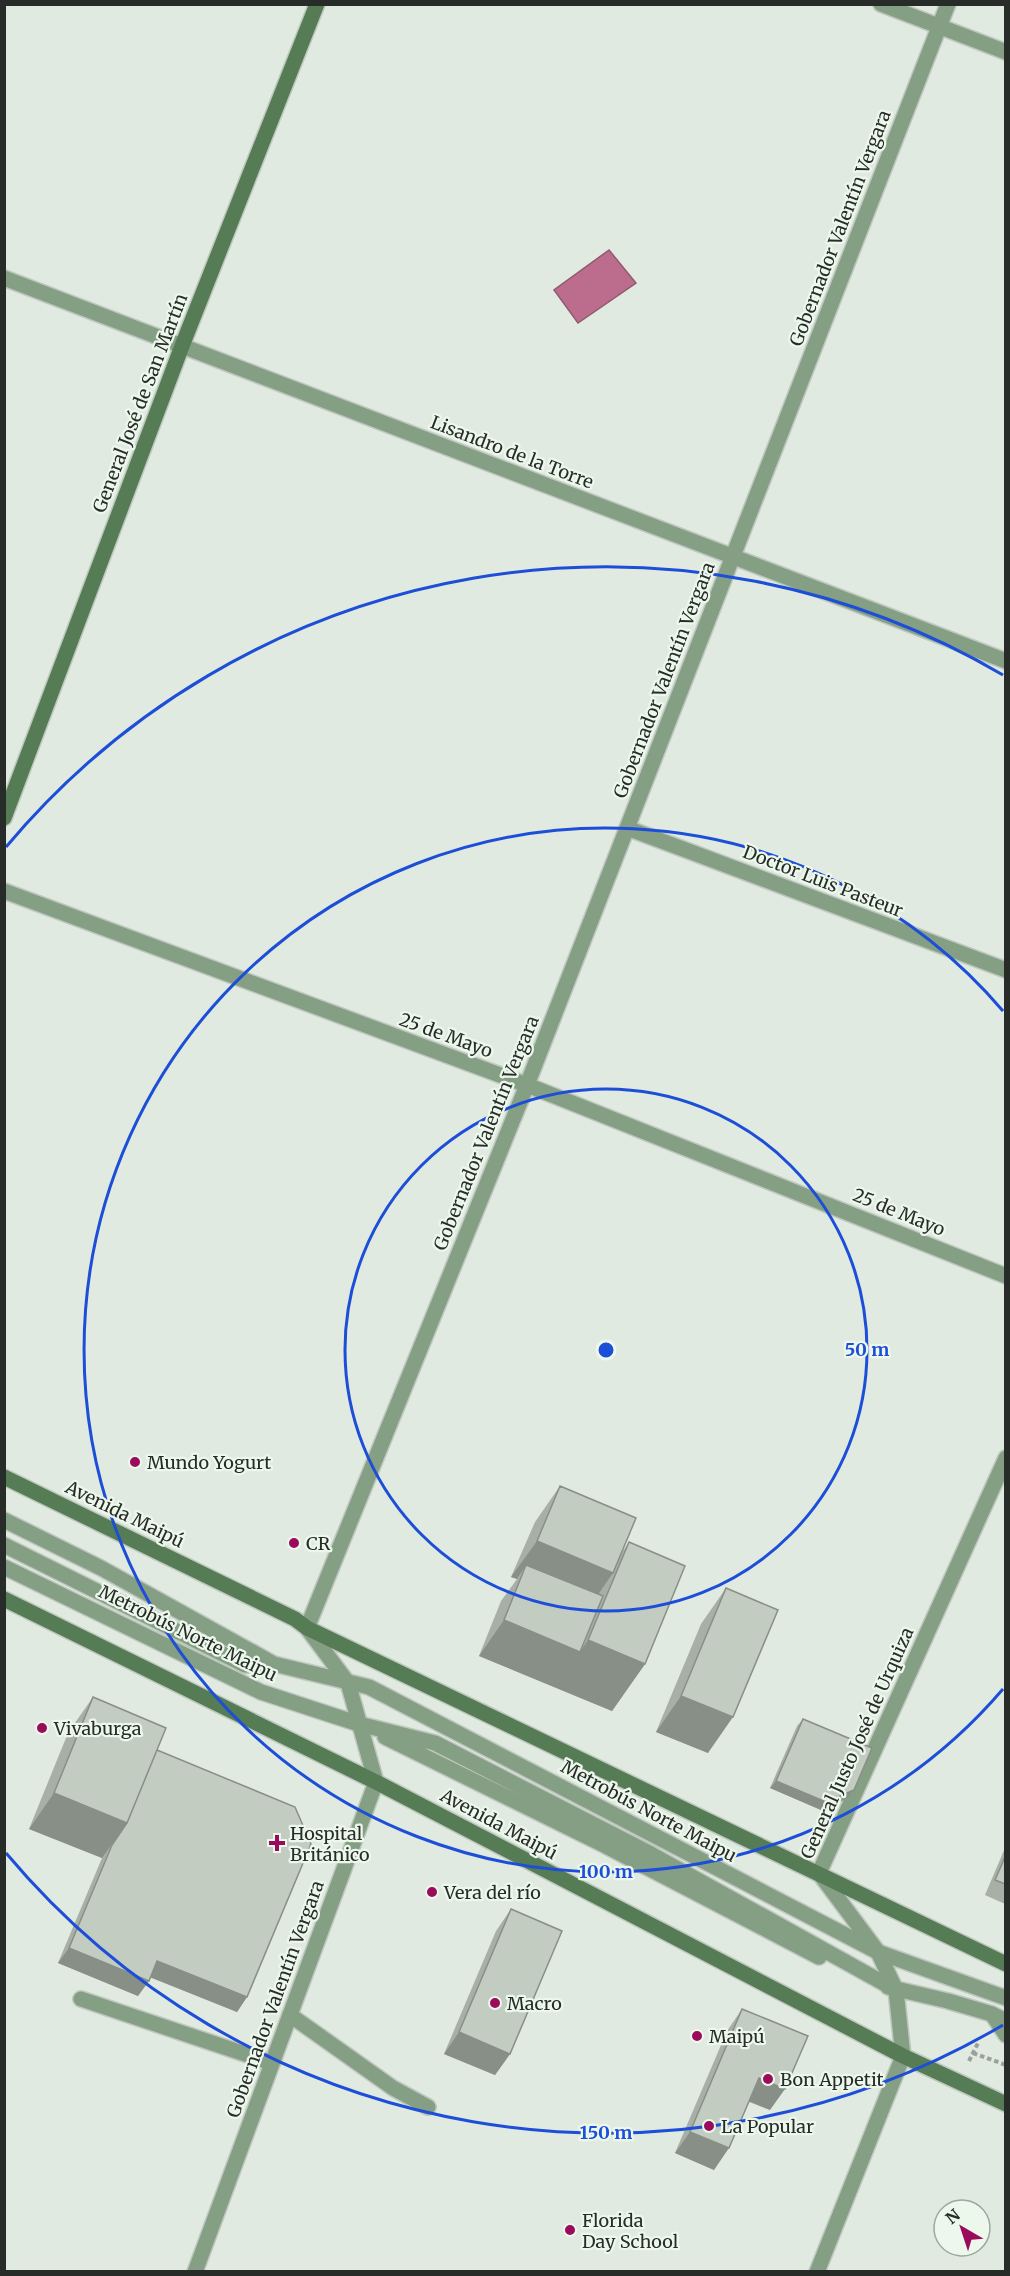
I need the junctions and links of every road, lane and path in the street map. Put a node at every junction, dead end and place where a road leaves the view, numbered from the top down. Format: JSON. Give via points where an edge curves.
{"nodes":[{"id":1,"x":317,"y":4,"type":"edge"},
{"id":2,"x":881,"y":4,"type":"edge"},
{"id":3,"x":948,"y":4,"type":"edge"},
{"id":4,"x":940,"y":27,"type":"junction"},
{"id":5,"x":1005,"y":52,"type":"edge"},
{"id":6,"x":4,"y":278,"type":"edge"},
{"id":7,"x":182,"y":346,"type":"junction"},
{"id":8,"x":733,"y":557,"type":"junction"},
{"id":9,"x":1005,"y":661,"type":"edge"},
{"id":10,"x":4,"y":818,"type":"edge"},
{"id":11,"x":627,"y":828,"type":"junction"},
{"id":12,"x":4,"y":891,"type":"edge"},
{"id":13,"x":1005,"y":970,"type":"edge"},
{"id":14,"x":527,"y":1086,"type":"junction"},
{"id":15,"x":1005,"y":1276,"type":"edge"},
{"id":16,"x":1005,"y":1458,"type":"edge"},
{"id":17,"x":4,"y":1477,"type":"edge"},
{"id":18,"x":4,"y":1520,"type":"edge"},
{"id":19,"x":48,"y":1542,"type":"junction"},
{"id":20,"x":4,"y":1545,"type":"edge"},
{"id":21,"x":60,"y":1558,"type":"junction"},
{"id":22,"x":41,"y":1564,"type":"junction"},
{"id":23,"x":4,"y":1567,"type":"edge"},
{"id":24,"x":101,"y":1568,"type":"junction"},
{"id":25,"x":90,"y":1588,"type":"junction"},
{"id":26,"x":4,"y":1599,"type":"edge"},
{"id":27,"x":308,"y":1628,"type":"junction"},
{"id":28,"x":274,"y":1664,"type":"junction"},
{"id":29,"x":348,"y":1683,"type":"junction"},
{"id":30,"x":358,"y":1724,"type":"junction"},
{"id":31,"x":376,"y":1782,"type":"junction"},
{"id":32,"x":607,"y":1839,"type":"junction"},
{"id":33,"x":632,"y":1854,"type":"junction"},
{"id":34,"x":651,"y":1854,"type":"junction"},
{"id":35,"x":649,"y":1870,"type":"junction"},
{"id":36,"x":819,"y":1873,"type":"junction"},
{"id":37,"x":878,"y":1952,"type":"junction"},
{"id":38,"x":1005,"y":1964,"type":"edge"},
{"id":39,"x":896,"y":1990,"type":"junction"},
{"id":40,"x":1005,"y":1998,"type":"edge"},
{"id":41,"x":81,"y":1999,"type":"dead end"},
{"id":42,"x":290,"y":2015,"type":"junction"},
{"id":43,"x":999,"y":2018,"type":"edge"},
{"id":44,"x":1005,"y":2035,"type":"edge"},
{"id":45,"x":973,"y":2053,"type":"dead end"},
{"id":46,"x":903,"y":2056,"type":"junction"},
{"id":47,"x":272,"y":2063,"type":"junction"},
{"id":48,"x":1005,"y":2065,"type":"edge"},
{"id":49,"x":1005,"y":2104,"type":"edge"},
{"id":50,"x":428,"y":2107,"type":"dead end"},
{"id":51,"x":195,"y":2271,"type":"edge"},
{"id":52,"x":817,"y":2271,"type":"edge"}],
"edges":[{"from":1,"to":7,"type":"main road","name":"General José de San Martín"},
{"from":2,"to":4,"type":"street"},
{"from":3,"to":4,"type":"street","name":"Gobernador Valentín Vergara"},
{"from":4,"to":5,"type":"street"},
{"from":4,"to":8,"type":"street","name":"Gobernador Valentín Vergara"},
{"from":6,"to":7,"type":"street","name":"Lisandro de la Torre"},
{"from":7,"to":8,"type":"street","name":"Lisandro de la Torre"},
{"from":7,"to":10,"type":"main road","name":"General José de San Martín"},
{"from":8,"to":9,"type":"street","name":"Lisandro de la Torre"},
{"from":8,"to":11,"type":"street","name":"Gobernador Valentín Vergara"},
{"from":11,"to":13,"type":"street","name":"Doctor Luis Pasteur"},
{"from":11,"to":14,"type":"street","name":"Gobernador Valentín Vergara"},
{"from":12,"to":14,"type":"street","name":"25 de Mayo"},
{"from":14,"to":15,"type":"street","name":"25 de Mayo"},
{"from":14,"to":27,"type":"street","name":"Gobernador Valentín Vergara"},
{"from":16,"to":36,"type":"street","name":"General Justo José de Urquiza"},
{"from":17,"to":27,"type":"main road","name":"Avenida Maipú"},
{"from":18,"to":19,"type":"street","name":"Metrobús Norte Maipu"},
{"from":19,"to":21,"type":"street","name":"Metrobús Norte Maipu"},
{"from":19,"to":24,"type":"street","name":"Metrobús Norte Maipu"},
{"from":20,"to":22,"type":"street","name":"Metrobús Norte Maipu"},
{"from":21,"to":22,"type":"street"},
{"from":21,"to":24,"type":"street","name":"Metrobús Norte Maipu"},
{"from":21,"to":25,"type":"street","name":"Metrobús Norte Maipu"},
{"from":22,"to":25,"type":"street","name":"Metrobús Norte Maipu"},
{"from":23,"to":30,"type":"street","name":"Metrobús Norte Maipu","via":[[261,1692]]},
{"from":24,"to":28,"type":"street","name":"Metrobús Norte Maipu"},
{"from":25,"to":28,"type":"street","name":"Metrobús Norte Maipu","via":[[245,1665]]},
{"from":26,"to":31,"type":"main road","name":"Avenida Maipú"},
{"from":27,"to":29,"type":"street"},
{"from":27,"to":36,"type":"main road","name":"Avenida Maipú"},
{"from":28,"to":29,"type":"street","name":"Metrobús Norte Maipu"},
{"from":29,"to":30,"type":"street"},
{"from":29,"to":37,"type":"street","name":"Metrobús Norte Maipu","via":[[369,1687]]},
{"from":30,"to":31,"type":"street"},
{"from":30,"to":32,"type":"street","name":"Metrobús Norte Maipu"},
{"from":31,"to":42,"type":"street","name":"Gobernador Valentín Vergara"},
{"from":31,"to":46,"type":"main road","name":"Avenida Maipú"},
{"from":32,"to":33,"type":"street","name":"Metrobús Norte Maipu"},
{"from":32,"to":34,"type":"street","name":"Metrobús Norte Maipu"},
{"from":32,"to":35,"type":"street","name":"Metrobús Norte Maipu"},
{"from":33,"to":34,"type":"street","name":"Metrobús Norte Maipu"},
{"from":33,"to":35,"type":"street","name":"Metrobús Norte Maipu"},
{"from":34,"to":39,"type":"street","name":"Metrobús Norte Maipu"},
{"from":35,"to":39,"type":"street","name":"Metrobús Norte Maipu","via":[[807,1952]]},
{"from":36,"to":37,"type":"street","name":"General Justo José de Urquiza"},
{"from":36,"to":38,"type":"main road","name":"Avenida Maipú"},
{"from":37,"to":39,"type":"street","name":"General Justo José de Urquiza"},
{"from":37,"to":40,"type":"street","name":"Metrobús Norte Maipu"},
{"from":39,"to":43,"type":"street","name":"Metrobús Norte Maipu","via":[[948,2001]]},
{"from":39,"to":46,"type":"street","name":"General Justo José de Urquiza"},
{"from":41,"to":47,"type":"street"},
{"from":42,"to":47,"type":"street","name":"Gobernador Valentín Vergara"},
{"from":42,"to":50,"type":"street","via":[[393,2088]]},
{"from":43,"to":44,"type":"street","name":"Metrobús Norte Maipu"},
{"from":45,"to":48,"type":"path"},
{"from":46,"to":49,"type":"main road","name":"Avenida Maipú"},
{"from":46,"to":52,"type":"street","name":"General Justo José de Urquiza"},
{"from":47,"to":51,"type":"street","name":"Gobernador Valentín Vergara"}]}
